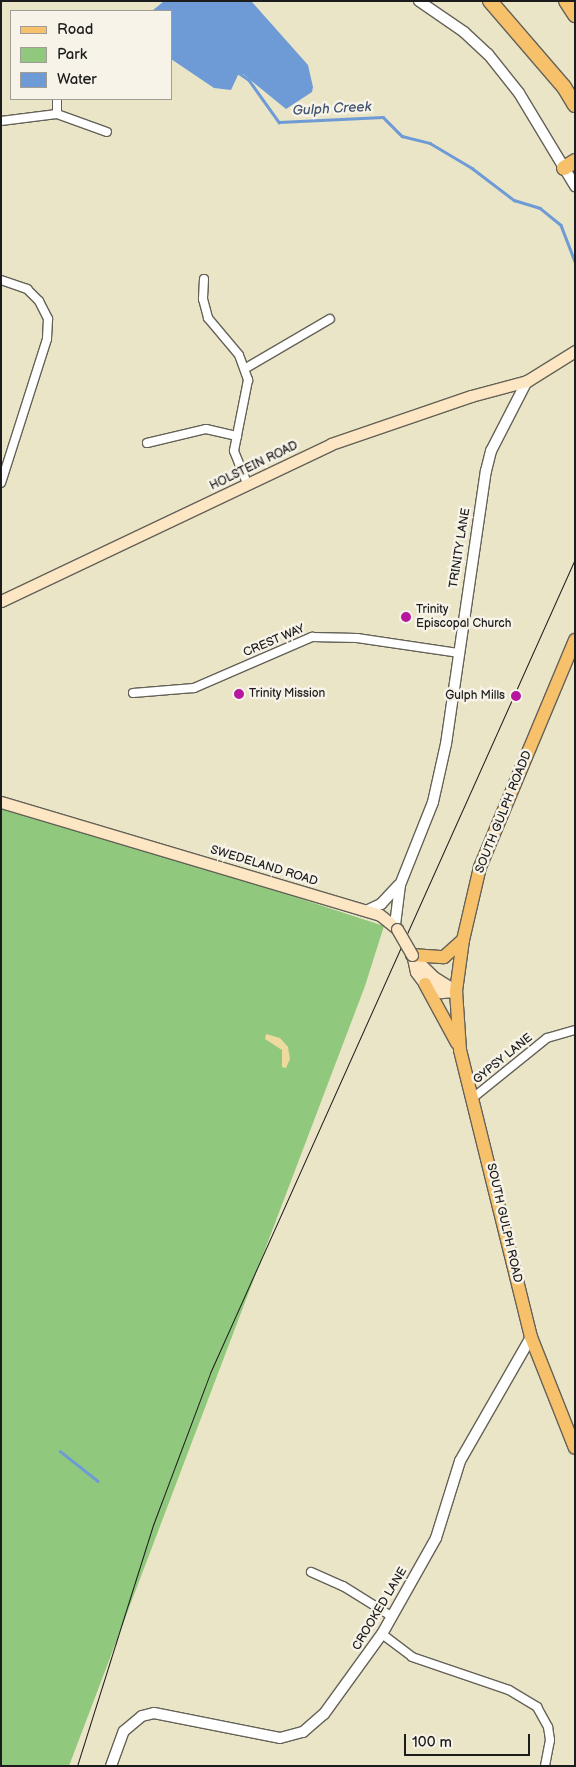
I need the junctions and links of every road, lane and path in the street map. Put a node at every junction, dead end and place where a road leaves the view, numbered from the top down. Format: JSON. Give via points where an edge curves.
{"nodes":[{"id":1,"x":419,"y":1,"type":"edge"},
{"id":2,"x":490,"y":1,"type":"edge"},
{"id":3,"x":566,"y":1,"type":"edge"},
{"id":4,"x":575,"y":15,"type":"edge"},
{"id":5,"x":56,"y":100,"type":"edge"},
{"id":6,"x":575,"y":105,"type":"edge"},
{"id":7,"x":57,"y":114,"type":"junction"},
{"id":8,"x":1,"y":121,"type":"edge"},
{"id":9,"x":107,"y":132,"type":"dead end"},
{"id":10,"x":569,"y":164,"type":"edge"},
{"id":11,"x":575,"y":186,"type":"edge"},
{"id":12,"x":1,"y":280,"type":"edge"},
{"id":13,"x":204,"y":280,"type":"dead end"},
{"id":14,"x":330,"y":319,"type":"dead end"},
{"id":15,"x":575,"y":351,"type":"edge"},
{"id":16,"x":246,"y":368,"type":"junction"},
{"id":17,"x":527,"y":381,"type":"junction"},
{"id":18,"x":237,"y":436,"type":"junction"},
{"id":19,"x":147,"y":443,"type":"dead end"},
{"id":20,"x":1,"y":483,"type":"edge"},
{"id":21,"x":248,"y":485,"type":"junction"},
{"id":22,"x":1,"y":601,"type":"edge"},
{"id":23,"x":575,"y":640,"type":"edge"},
{"id":24,"x":458,"y":653,"type":"junction"},
{"id":25,"x":133,"y":693,"type":"dead end"},
{"id":26,"x":1,"y":802,"type":"edge"},
{"id":27,"x":400,"y":885,"type":"junction"},
{"id":28,"x":366,"y":911,"type":"junction"},
{"id":29,"x":396,"y":927,"type":"junction"},
{"id":30,"x":463,"y":940,"type":"junction"},
{"id":31,"x":412,"y":956,"type":"junction"},
{"id":32,"x":425,"y":984,"type":"junction"},
{"id":33,"x":456,"y":991,"type":"junction"},
{"id":34,"x":575,"y":1030,"type":"edge"},
{"id":35,"x":460,"y":1050,"type":"junction"},
{"id":36,"x":474,"y":1097,"type":"junction"},
{"id":37,"x":531,"y":1337,"type":"junction"},
{"id":38,"x":575,"y":1448,"type":"edge"},
{"id":39,"x":311,"y":1572,"type":"dead end"},
{"id":40,"x":391,"y":1616,"type":"junction"},
{"id":41,"x":382,"y":1634,"type":"junction"},
{"id":42,"x":111,"y":1766,"type":"edge"},
{"id":43,"x":545,"y":1766,"type":"edge"}],
"edges":[{"from":1,"to":10,"type":"street","via":[[464,32],[488,54]]},
{"from":2,"to":6,"type":"highway","via":[[564,87]]},
{"from":3,"to":4,"type":"highway"},
{"from":5,"to":7,"type":"street"},
{"from":7,"to":8,"type":"street"},
{"from":7,"to":9,"type":"street"},
{"from":10,"to":11,"type":"street"},
{"from":12,"to":20,"type":"street","via":[[27,289],[39,301],[48,319],[47,339]]},
{"from":13,"to":16,"type":"street","via":[[203,299],[208,318]]},
{"from":14,"to":16,"type":"street"},
{"from":15,"to":17,"type":"main road"},
{"from":16,"to":18,"type":"street","via":[[247,396]]},
{"from":17,"to":21,"type":"main road","name":"HOLSTEIN ROAD","via":[[471,396],[331,444]]},
{"from":17,"to":24,"type":"street","name":"TRINITY LANE","via":[[490,457]]},
{"from":18,"to":19,"type":"street","via":[[206,429]]},
{"from":18,"to":21,"type":"street","via":[[234,451]]},
{"from":21,"to":22,"type":"main road","name":"HOLSTEIN ROAD"},
{"from":23,"to":30,"type":"main road","name":"SOUTH GULPH ROADD","via":[[480,867]]},
{"from":24,"to":25,"type":"street","name":"CREST WAY","via":[[357,638],[312,637],[194,688]]},
{"from":24,"to":27,"type":"street","name":"TRINITY LANE","via":[[446,744],[433,802]]},
{"from":26,"to":28,"type":"main road","name":"SWEDELAND ROAD"},
{"from":27,"to":28,"type":"street","via":[[381,904]]},
{"from":27,"to":29,"type":"street","name":"TRINITY LANE"},
{"from":28,"to":29,"type":"main road","name":"SWEDELAND ROAD","via":[[388,919]]},
{"from":29,"to":31,"type":"main road","bridge":true},
{"from":30,"to":31,"type":"main road","via":[[444,957]]},
{"from":30,"to":33,"type":"main road","name":"SOUTH GULPH ROADD"},
{"from":31,"to":32,"type":"main road","via":[[416,972]]},
{"from":31,"to":33,"type":"main road","via":[[435,978]]},
{"from":32,"to":33,"type":"main road","via":[[441,992]]},
{"from":32,"to":35,"type":"main road"},
{"from":33,"to":35,"type":"main road","name":"SOUTH GULPH ROAD"},
{"from":34,"to":36,"type":"street","name":"GYPSY LANE","via":[[547,1038]]},
{"from":35,"to":36,"type":"main road","name":"SOUTH GULPH ROAD"},
{"from":36,"to":37,"type":"main road","name":"SOUTH GULPH ROAD"},
{"from":37,"to":38,"type":"main road","name":"SOUTH GULPH ROAD"},
{"from":37,"to":40,"type":"street","name":"CROOKED LANE","via":[[464,1454],[436,1538]]},
{"from":39,"to":40,"type":"street","via":[[343,1586]]},
{"from":40,"to":41,"type":"street","name":"CROOKED LANE"},
{"from":41,"to":42,"type":"street","name":"CROOKED LANE","via":[[324,1714],[303,1732],[266,1737],[166,1713],[154,1713],[142,1716],[124,1732]]},
{"from":41,"to":43,"type":"street","via":[[412,1657],[509,1690],[537,1707],[548,1727],[550,1740]]}]}
